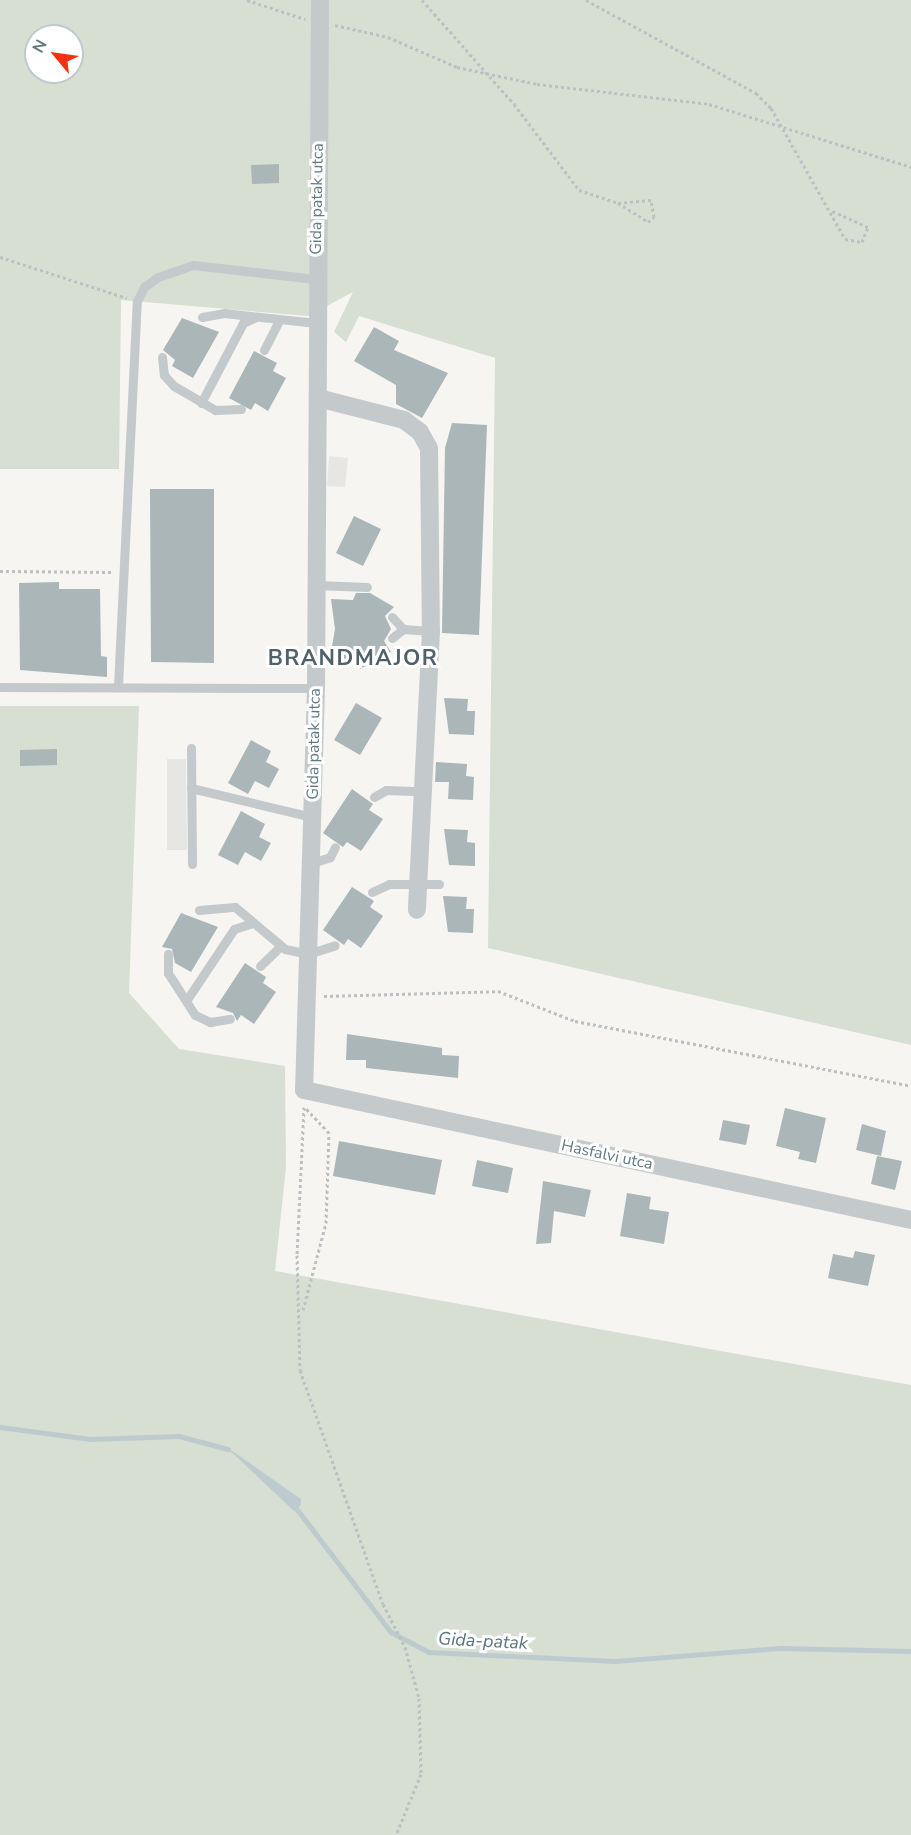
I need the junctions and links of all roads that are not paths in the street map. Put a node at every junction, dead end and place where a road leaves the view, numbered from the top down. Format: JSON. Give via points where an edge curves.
{"nodes":[{"id":1,"x":320,"y":0,"type":"edge"},
{"id":2,"x":315,"y":279,"type":"junction"},
{"id":3,"x":202,"y":317,"type":"dead end"},
{"id":4,"x":254,"y":318,"type":"junction"},
{"id":5,"x":279,"y":320,"type":"junction"},
{"id":6,"x":316,"y":323,"type":"junction"},
{"id":7,"x":264,"y":350,"type":"dead end"},
{"id":8,"x":162,"y":357,"type":"dead end"},
{"id":9,"x":318,"y":398,"type":"junction"},
{"id":10,"x":201,"y":403,"type":"junction"},
{"id":11,"x":242,"y":409,"type":"dead end"},
{"id":12,"x":316,"y":585,"type":"junction"},
{"id":13,"x":367,"y":587,"type":"dead end"},
{"id":14,"x":392,"y":617,"type":"dead end"},
{"id":15,"x":403,"y":629,"type":"junction"},
{"id":16,"x":430,"y":631,"type":"junction"},
{"id":17,"x":392,"y":638,"type":"dead end"},
{"id":18,"x":118,"y":686,"type":"junction"},
{"id":19,"x":0,"y":687,"type":"edge"},
{"id":20,"x":316,"y":688,"type":"junction"},
{"id":21,"x":191,"y":748,"type":"dead end"},
{"id":22,"x":191,"y":788,"type":"junction"},
{"id":23,"x":420,"y":791,"type":"junction"},
{"id":24,"x":374,"y":797,"type":"dead end"},
{"id":25,"x":312,"y":817,"type":"junction"},
{"id":26,"x":335,"y":847,"type":"dead end"},
{"id":27,"x":312,"y":863,"type":"junction"},
{"id":28,"x":192,"y":864,"type":"dead end"},
{"id":29,"x":439,"y":884,"type":"dead end"},
{"id":30,"x":418,"y":886,"type":"junction"},
{"id":31,"x":372,"y":892,"type":"dead end"},
{"id":32,"x":199,"y":910,"type":"dead end"},
{"id":33,"x":417,"y":910,"type":"dead end"},
{"id":34,"x":252,"y":923,"type":"junction"},
{"id":35,"x":335,"y":945,"type":"dead end"},
{"id":36,"x":280,"y":947,"type":"junction"},
{"id":37,"x":168,"y":954,"type":"dead end"},
{"id":38,"x":308,"y":954,"type":"junction"},
{"id":39,"x":260,"y":966,"type":"dead end"},
{"id":40,"x":188,"y":998,"type":"junction"},
{"id":41,"x":230,"y":1019,"type":"dead end"},
{"id":42,"x":304,"y":1098,"type":"joint"},
{"id":43,"x":911,"y":1220,"type":"edge"}],
"edges":[{"from":1,"to":2,"type":"street","name":"Gida patak utca"},
{"from":2,"to":6,"type":"street","name":"Gida patak utca"},
{"from":2,"to":18,"type":"lane","via":[[193,266],[158,278],[144,287],[137,301]]},
{"from":3,"to":4,"type":"lane","via":[[214,313]]},
{"from":4,"to":5,"type":"lane"},
{"from":4,"to":10,"type":"lane","via":[[243,323]]},
{"from":5,"to":6,"type":"lane"},
{"from":5,"to":7,"type":"lane"},
{"from":6,"to":9,"type":"street","name":"Gida patak utca"},
{"from":8,"to":10,"type":"lane","via":[[168,381]]},
{"from":9,"to":12,"type":"street","name":"Gida patak utca"},
{"from":9,"to":16,"type":"street","via":[[404,420],[425,439]]},
{"from":10,"to":11,"type":"lane","via":[[222,412]]},
{"from":12,"to":13,"type":"lane"},
{"from":12,"to":20,"type":"street","name":"Gida patak utca"},
{"from":14,"to":15,"type":"lane"},
{"from":15,"to":16,"type":"lane"},
{"from":15,"to":17,"type":"lane"},
{"from":16,"to":23,"type":"street"},
{"from":18,"to":19,"type":"lane"},
{"from":18,"to":20,"type":"lane"},
{"from":20,"to":25,"type":"street","name":"Gida patak utca"},
{"from":21,"to":22,"type":"lane"},
{"from":22,"to":25,"type":"lane"},
{"from":22,"to":28,"type":"lane"},
{"from":23,"to":24,"type":"lane","via":[[386,790]]},
{"from":23,"to":30,"type":"street"},
{"from":25,"to":27,"type":"street","name":"Gida patak utca"},
{"from":26,"to":27,"type":"lane","via":[[330,857]]},
{"from":27,"to":38,"type":"street","name":"Gida patak utca"},
{"from":29,"to":30,"type":"lane"},
{"from":30,"to":31,"type":"lane","via":[[389,884]]},
{"from":30,"to":33,"type":"street"},
{"from":32,"to":34,"type":"lane","via":[[231,905]]},
{"from":34,"to":36,"type":"lane"},
{"from":34,"to":40,"type":"lane","via":[[234,929]]},
{"from":35,"to":38,"type":"lane"},
{"from":36,"to":38,"type":"lane"},
{"from":36,"to":39,"type":"lane"},
{"from":37,"to":40,"type":"lane","via":[[168,973]]},
{"from":38,"to":42,"type":"street","name":"Gida patak utca"},
{"from":40,"to":41,"type":"lane","via":[[199,1018]]},
{"from":42,"to":43,"type":"street","name":"Hasfalvi utca"}]}
